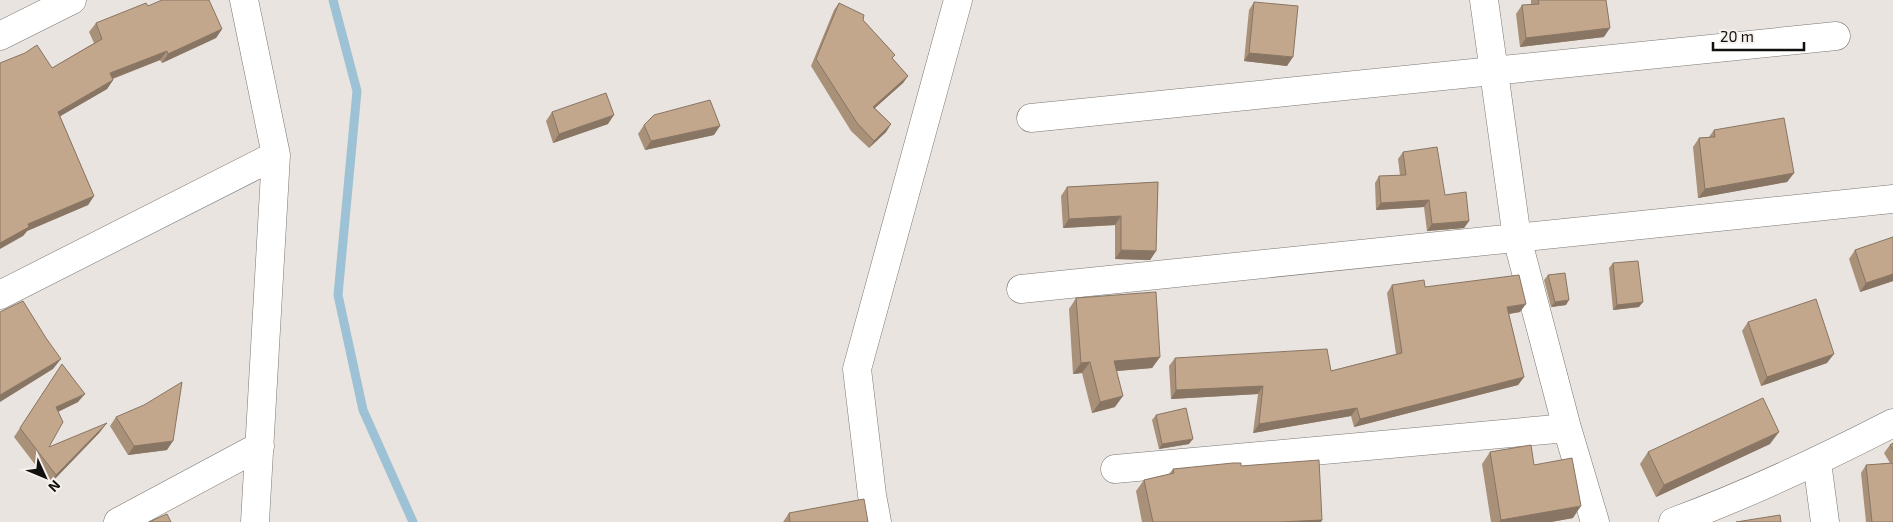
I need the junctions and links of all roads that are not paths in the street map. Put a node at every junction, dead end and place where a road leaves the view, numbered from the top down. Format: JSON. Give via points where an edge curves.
{"nodes":[{"id":1,"x":72,"y":0,"type":"edge"},
{"id":2,"x":244,"y":0,"type":"edge"},
{"id":3,"x":958,"y":0,"type":"edge"},
{"id":4,"x":1484,"y":0,"type":"edge"},
{"id":5,"x":0,"y":36,"type":"edge"},
{"id":6,"x":1836,"y":36,"type":"dead end"},
{"id":7,"x":1494,"y":71,"type":"junction"},
{"id":8,"x":1032,"y":118,"type":"dead end"},
{"id":9,"x":276,"y":155,"type":"junction"},
{"id":10,"x":1893,"y":199,"type":"edge"},
{"id":11,"x":1517,"y":238,"type":"junction"},
{"id":12,"x":1021,"y":289,"type":"dead end"},
{"id":13,"x":0,"y":294,"type":"edge"},
{"id":14,"x":1893,"y":423,"type":"edge"},
{"id":15,"x":1567,"y":428,"type":"junction"},
{"id":16,"x":260,"y":446,"type":"junction"},
{"id":17,"x":1817,"y":462,"type":"junction"},
{"id":18,"x":1115,"y":469,"type":"dead end"},
{"id":19,"x":118,"y":522,"type":"edge"},
{"id":20,"x":255,"y":522,"type":"edge"},
{"id":21,"x":878,"y":522,"type":"edge"},
{"id":22,"x":1595,"y":522,"type":"edge"},
{"id":23,"x":1673,"y":522,"type":"edge"},
{"id":24,"x":1825,"y":522,"type":"edge"}],
"edges":[{"from":1,"to":5,"type":"street"},
{"from":2,"to":9,"type":"street"},
{"from":3,"to":21,"type":"street","via":[[857,369]]},
{"from":4,"to":7,"type":"street"},
{"from":6,"to":7,"type":"street"},
{"from":7,"to":8,"type":"street"},
{"from":7,"to":11,"type":"street"},
{"from":9,"to":13,"type":"street"},
{"from":9,"to":16,"type":"street"},
{"from":10,"to":11,"type":"street"},
{"from":11,"to":12,"type":"street"},
{"from":11,"to":15,"type":"street"},
{"from":14,"to":17,"type":"street"},
{"from":15,"to":18,"type":"street"},
{"from":15,"to":22,"type":"street"},
{"from":16,"to":19,"type":"street"},
{"from":16,"to":20,"type":"street"},
{"from":17,"to":23,"type":"street"},
{"from":17,"to":24,"type":"street"}]}
